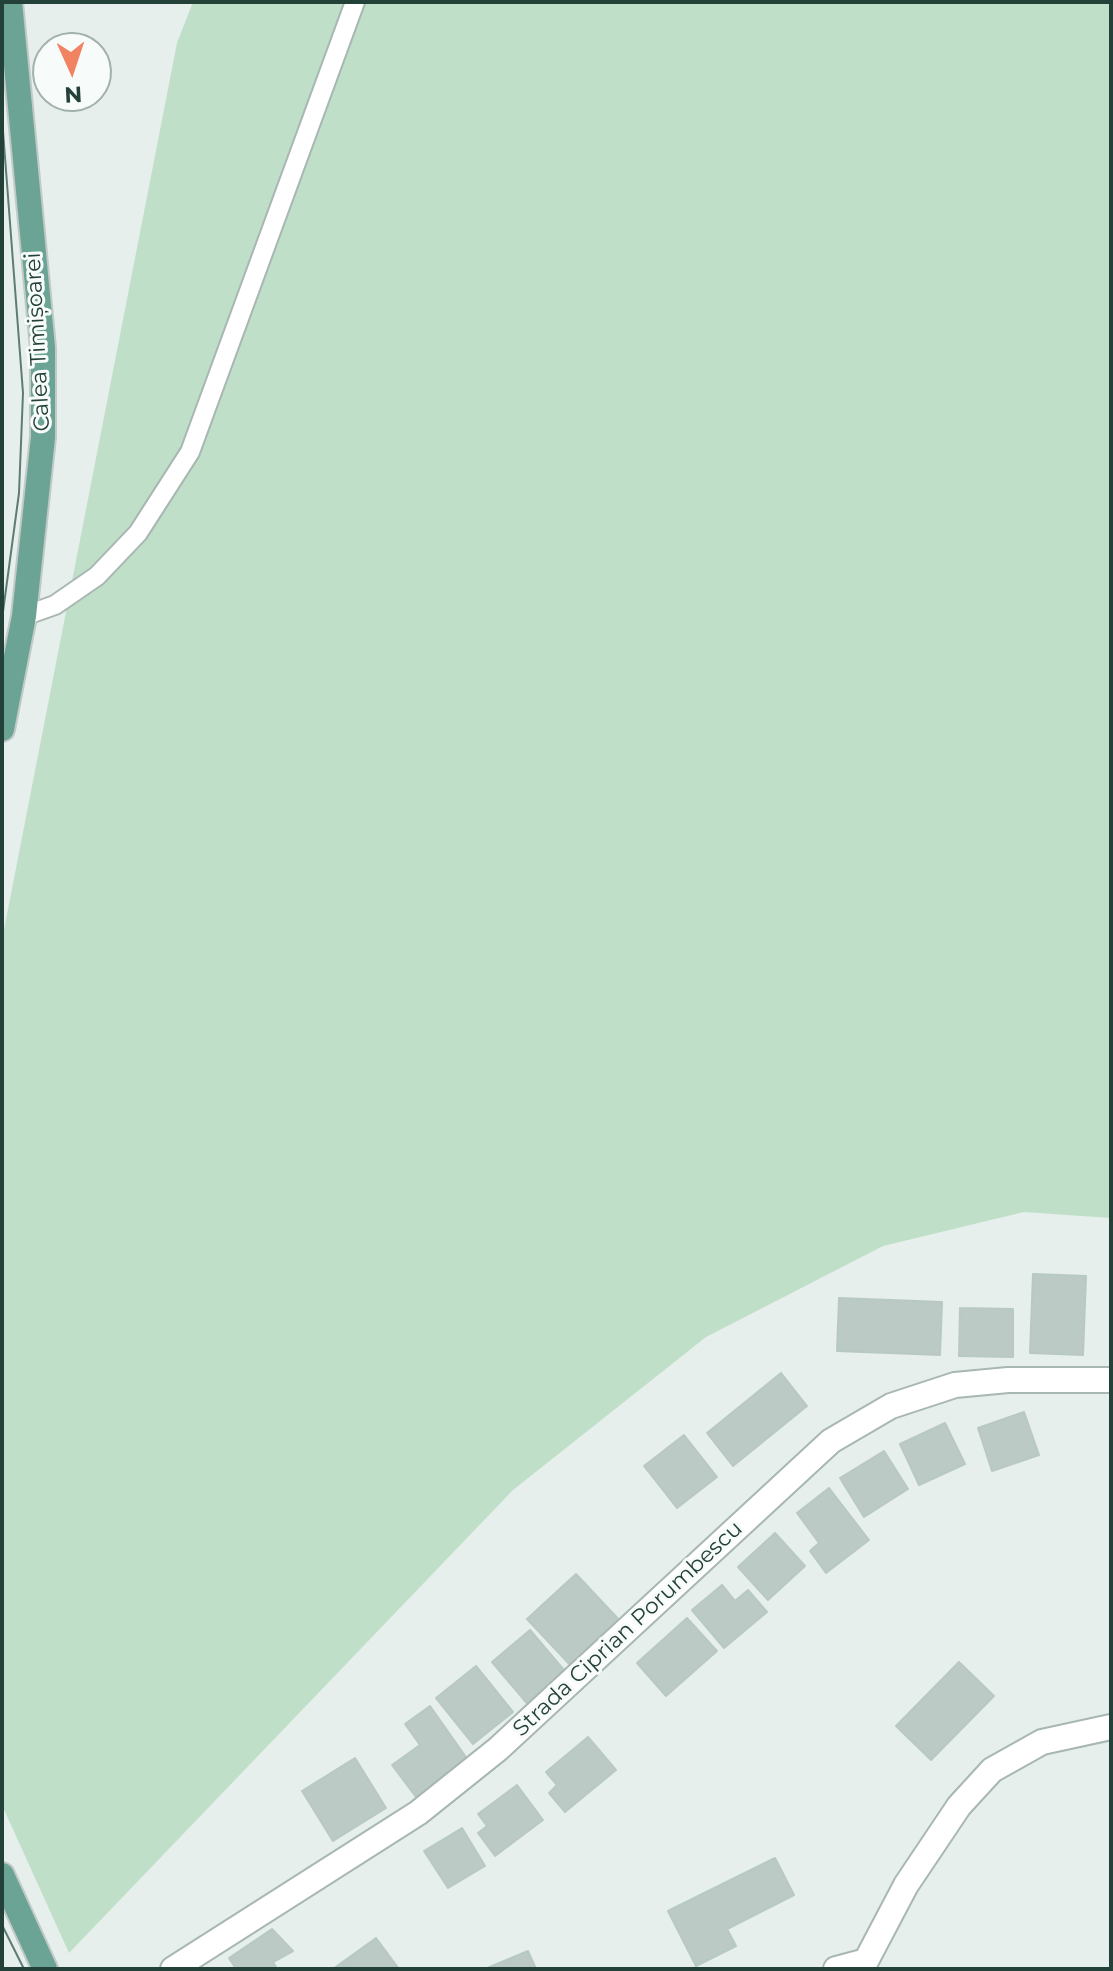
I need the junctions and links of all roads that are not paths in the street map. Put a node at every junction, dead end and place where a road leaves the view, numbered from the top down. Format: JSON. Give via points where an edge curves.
{"nodes":[{"id":1,"x":10,"y":2,"type":"edge"},
{"id":2,"x":355,"y":2,"type":"edge"},
{"id":3,"x":24,"y":616,"type":"junction"},
{"id":4,"x":2,"y":729,"type":"edge"},
{"id":5,"x":1111,"y":1380,"type":"edge"},
{"id":6,"x":1111,"y":1727,"type":"edge"},
{"id":7,"x":2,"y":1875,"type":"edge"},
{"id":8,"x":870,"y":1965,"type":"edge"},
{"id":9,"x":45,"y":1969,"type":"edge"},
{"id":10,"x":173,"y":1969,"type":"edge"},
{"id":11,"x":836,"y":1969,"type":"edge"}],
"edges":[{"from":1,"to":3,"type":"main road","name":"Calea Timișoarei","via":[[43,348],[43,437]]},
{"from":2,"to":3,"type":"lane","via":[[190,452],[138,533],[97,576],[55,605]]},
{"from":3,"to":4,"type":"main road","name":"Calea Timișoarei"},
{"from":5,"to":10,"type":"street","name":"Strada Ciprian Porumbescu","via":[[955,1385],[891,1406],[831,1441],[487,1758],[418,1813]]},
{"from":6,"to":8,"type":"street","via":[[1042,1742],[992,1770],[959,1806],[906,1885]]},
{"from":7,"to":9,"type":"main road"},
{"from":8,"to":11,"type":"street"}]}
